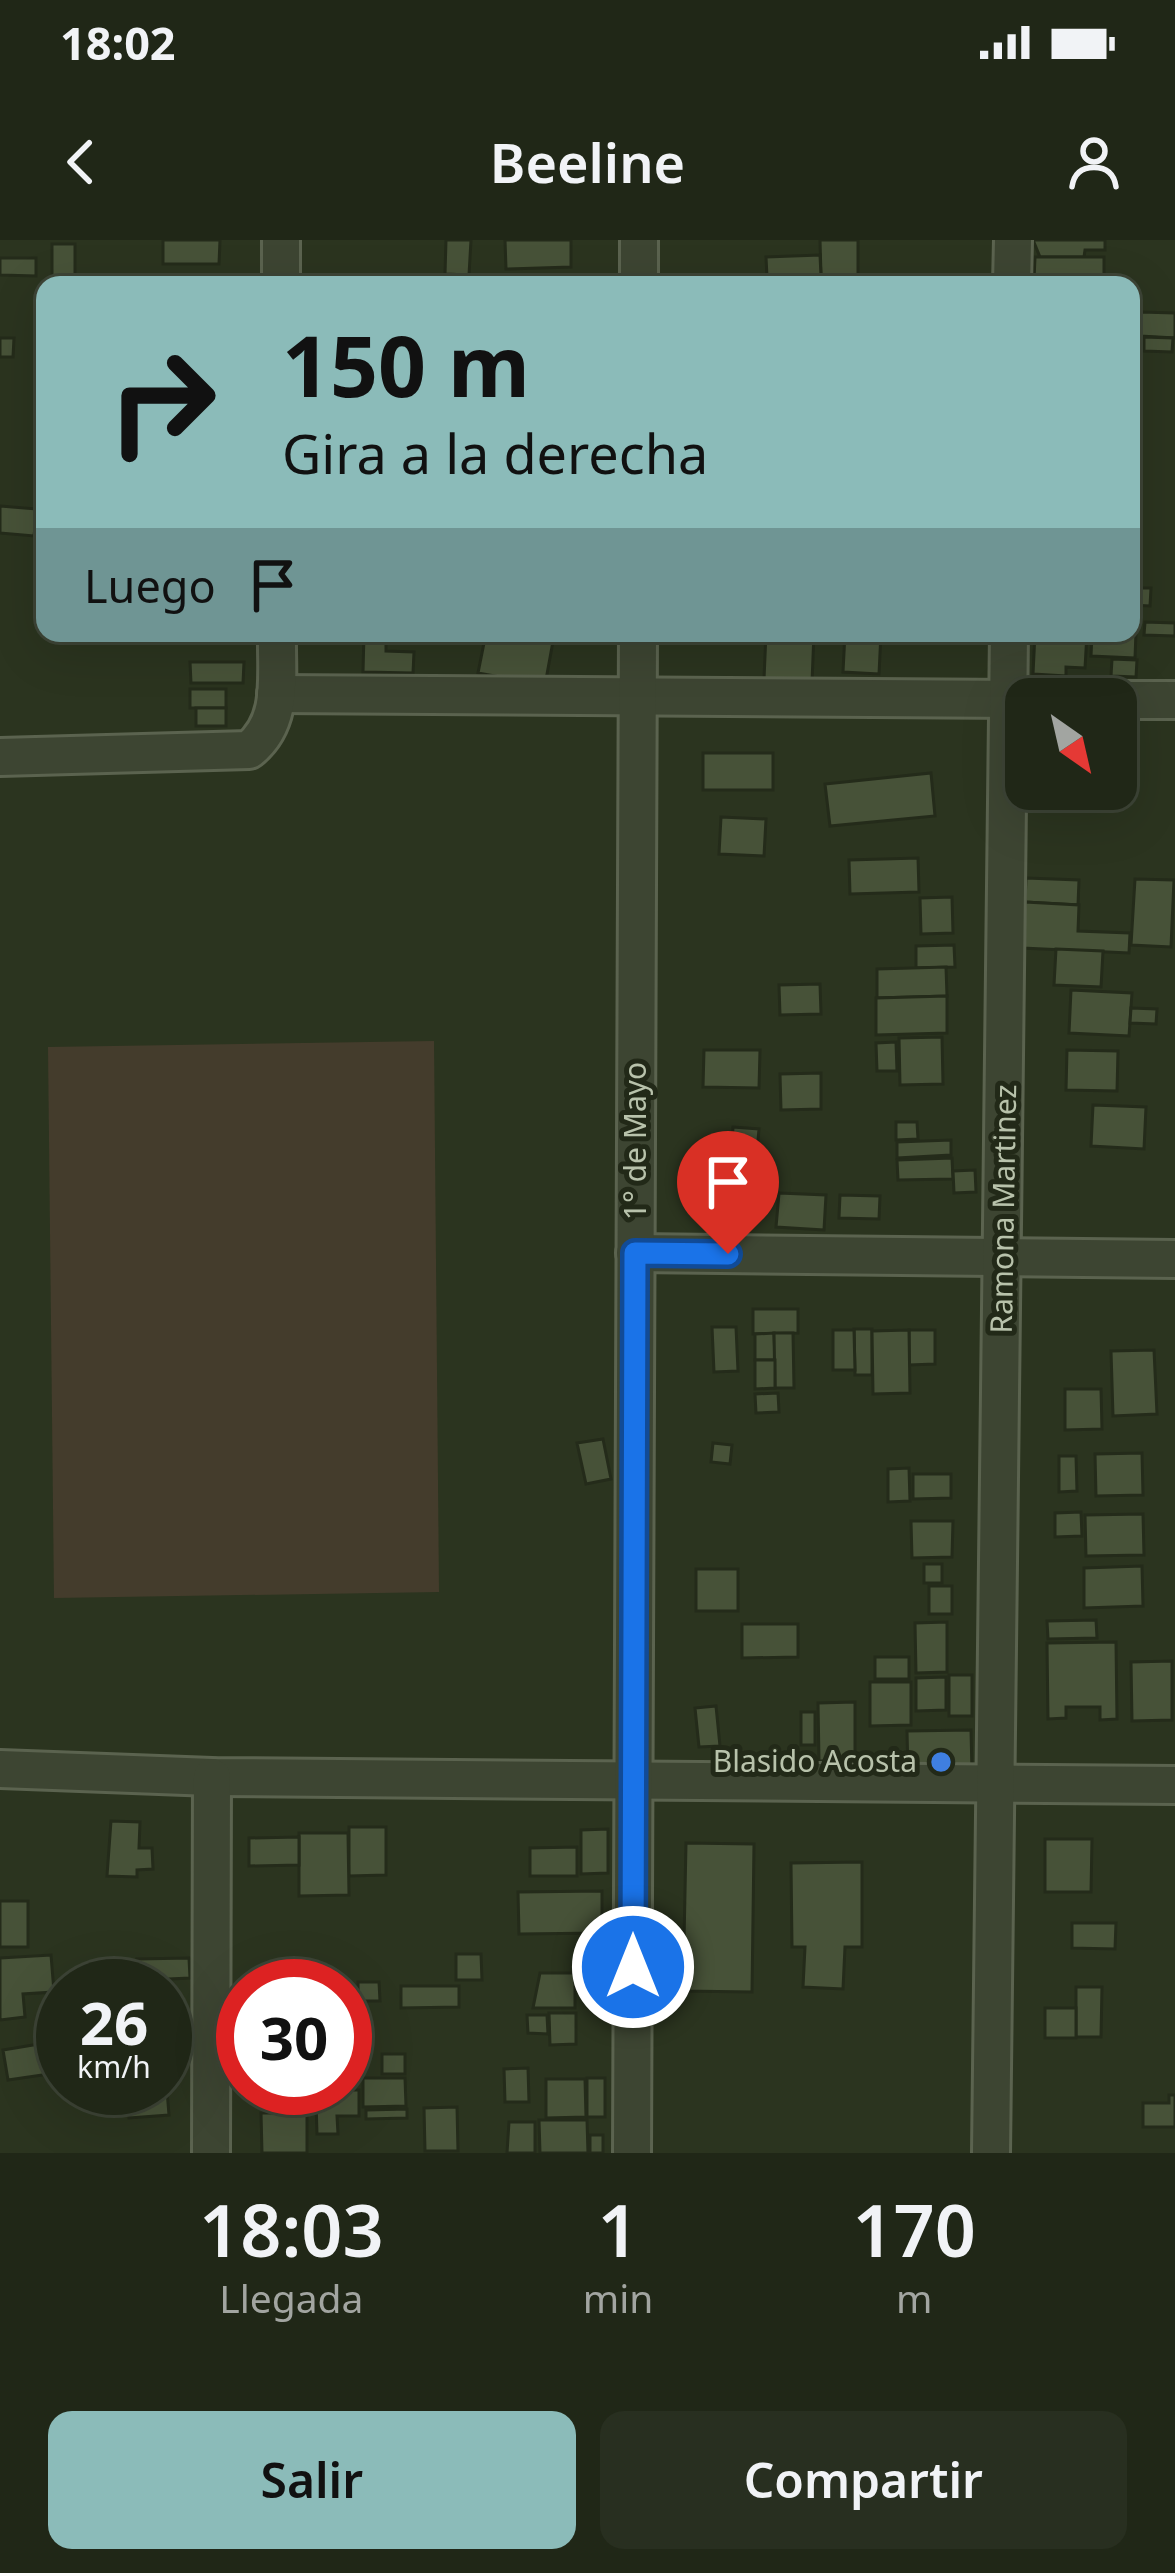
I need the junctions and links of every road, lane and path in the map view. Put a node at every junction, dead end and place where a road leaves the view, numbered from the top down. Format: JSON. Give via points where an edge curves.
{"nodes":[{"id":1,"x":281,"y":240,"type":"edge"},
{"id":2,"x":639,"y":240,"type":"edge"},
{"id":3,"x":1012,"y":240,"type":"edge"},
{"id":4,"x":281,"y":276,"type":"edge"},
{"id":5,"x":639,"y":276,"type":"edge"},
{"id":6,"x":1012,"y":276,"type":"edge"},
{"id":7,"x":277,"y":642,"type":"edge"},
{"id":8,"x":638,"y":642,"type":"edge"},
{"id":9,"x":1010,"y":642,"type":"edge"},
{"id":10,"x":1014,"y":678,"type":"edge"},
{"id":11,"x":276,"y":694,"type":"junction"},
{"id":12,"x":638,"y":697,"type":"junction"},
{"id":13,"x":1005,"y":699,"type":"edge"},
{"id":14,"x":1137,"y":700,"type":"edge"},
{"id":15,"x":1175,"y":700,"type":"edge"},
{"id":16,"x":0,"y":757,"type":"edge"},
{"id":17,"x":1014,"y":810,"type":"edge"},
{"id":18,"x":635,"y":1253,"type":"junction"},
{"id":19,"x":1004,"y":1258,"type":"junction"},
{"id":20,"x":1175,"y":1258,"type":"edge"},
{"id":21,"x":0,"y":1769,"type":"edge"},
{"id":22,"x":212,"y":1777,"type":"junction"},
{"id":23,"x":633,"y":1781,"type":"junction"},
{"id":24,"x":1175,"y":1785,"type":"edge"},
{"id":25,"x":999,"y":1786,"type":"junction"},
{"id":26,"x":211,"y":2153,"type":"edge"},
{"id":27,"x":632,"y":2153,"type":"edge"},
{"id":28,"x":991,"y":2153,"type":"edge"}],
"edges":[{"from":1,"to":4,"type":"street"},
{"from":2,"to":5,"type":"street"},
{"from":3,"to":6,"type":"street"},
{"from":7,"to":11,"type":"street"},
{"from":8,"to":12,"type":"street","name":"1° de Mayo"},
{"from":9,"to":10,"type":"street","name":"Ramona Martinez"},
{"from":11,"to":12,"type":"street"},
{"from":11,"to":16,"type":"street","via":[[267,736],[249,749]]},
{"from":12,"to":13,"type":"street"},
{"from":12,"to":18,"type":"street","name":"1° de Mayo"},
{"from":14,"to":15,"type":"street"},
{"from":17,"to":19,"type":"street","name":"Ramona Martinez"},
{"from":18,"to":19,"type":"street"},
{"from":18,"to":23,"type":"street","name":"1° de Mayo"},
{"from":19,"to":20,"type":"street"},
{"from":19,"to":25,"type":"street","name":"Ramona Martinez"},
{"from":21,"to":22,"type":"street"},
{"from":22,"to":23,"type":"street"},
{"from":22,"to":26,"type":"street"},
{"from":23,"to":25,"type":"street"},
{"from":23,"to":27,"type":"street","name":"1° de Mayo"},
{"from":24,"to":25,"type":"street"},
{"from":25,"to":28,"type":"street","name":"Ramona Martinez"}]}
